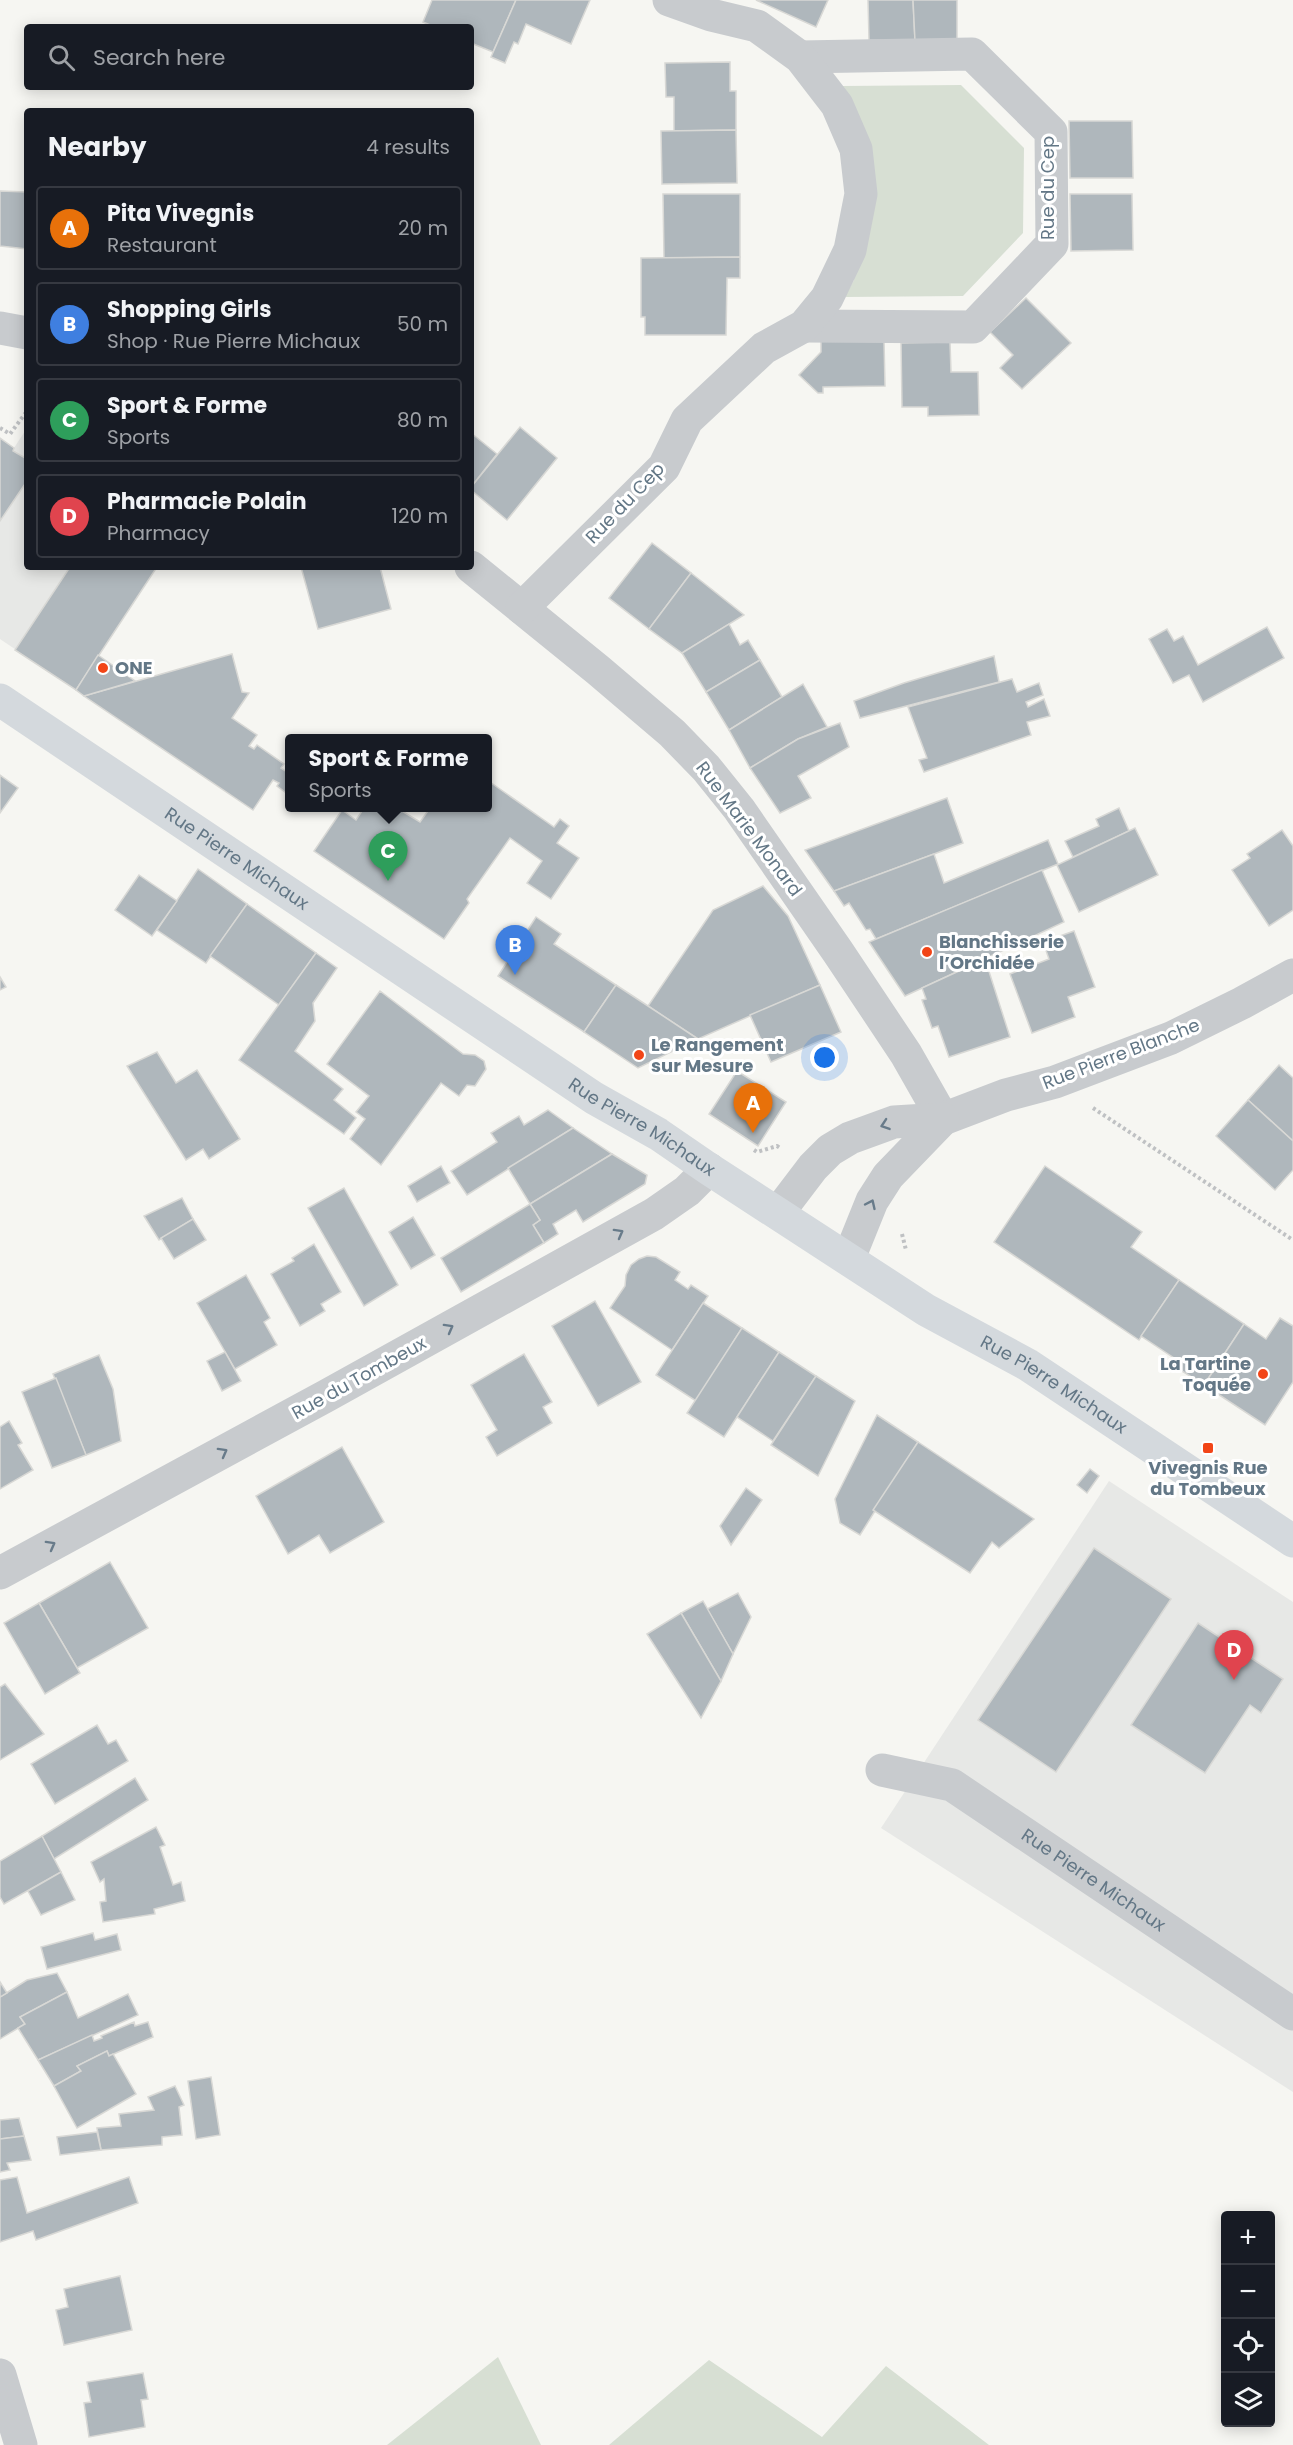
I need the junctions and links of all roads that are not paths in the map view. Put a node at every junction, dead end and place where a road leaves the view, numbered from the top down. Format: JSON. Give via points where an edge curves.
{"nodes":[{"id":1,"x":669,"y":0,"type":"edge"},
{"id":2,"x":800,"y":57,"type":"junction"},
{"id":3,"x":804,"y":326,"type":"junction"},
{"id":4,"x":0,"y":328,"type":"edge"},
{"id":5,"x":24,"y":332,"type":"edge"},
{"id":6,"x":474,"y":569,"type":"edge"},
{"id":7,"x":522,"y":608,"type":"junction"},
{"id":8,"x":0,"y":700,"type":"edge"},
{"id":9,"x":1293,"y":975,"type":"edge"},
{"id":10,"x":943,"y":1119,"type":"junction"},
{"id":11,"x":709,"y":1169,"type":"junction"},
{"id":12,"x":778,"y":1213,"type":"junction"},
{"id":13,"x":849,"y":1258,"type":"junction"},
{"id":14,"x":1293,"y":1541,"type":"edge"},
{"id":15,"x":0,"y":1573,"type":"edge"},
{"id":16,"x":882,"y":1770,"type":"dead end"},
{"id":17,"x":1293,"y":2014,"type":"edge"},
{"id":18,"x":0,"y":2375,"type":"edge"},
{"id":19,"x":21,"y":2445,"type":"edge"}],
"edges":[{"from":1,"to":2,"type":"street","name":"Rue du Cep","via":[[758,26]]},
{"from":2,"to":3,"type":"street","name":"Rue du Cep","via":[[837,105],[856,149],[861,194],[850,250],[827,298]]},
{"from":2,"to":3,"type":"street","name":"Rue du Cep","via":[[972,54],[1051,132],[1052,143],[1052,244],[973,327]]},
{"from":3,"to":7,"type":"street","name":"Rue du Cep","via":[[764,348],[687,420],[664,467]]},
{"from":4,"to":5,"type":"street"},
{"from":6,"to":7,"type":"street","name":"Rue Marie Monard"},
{"from":7,"to":10,"type":"street","name":"Rue Marie Monard","via":[[664,726],[706,768],[838,952],[906,1054]]},
{"from":8,"to":11,"type":"main road","name":"Rue Pierre Michaux","via":[[594,1098]]},
{"from":9,"to":10,"type":"street","name":"Rue Pierre Blanche","via":[[1171,1038]]},
{"from":10,"to":12,"type":"street","name":"Rue Pierre Blanche","one_way":true,"via":[[894,1122],[849,1138],[813,1167]]},
{"from":13,"to":10,"type":"street","name":"Rue Pierre Blanche","one_way":true,"via":[[872,1201],[888,1176]]},
{"from":11,"to":12,"type":"main road","name":"Rue Pierre Michaux"},
{"from":15,"to":11,"type":"street","name":"Rue du Tombeux","one_way":true,"via":[[654,1214],[687,1191]]},
{"from":12,"to":13,"type":"main road","name":"Rue Pierre Michaux"},
{"from":13,"to":14,"type":"main road","name":"Rue Pierre Michaux","via":[[926,1310],[1028,1365]]},
{"from":16,"to":17,"type":"street","name":"Rue Pierre Michaux","via":[[952,1785]]},
{"from":18,"to":19,"type":"street"}]}
